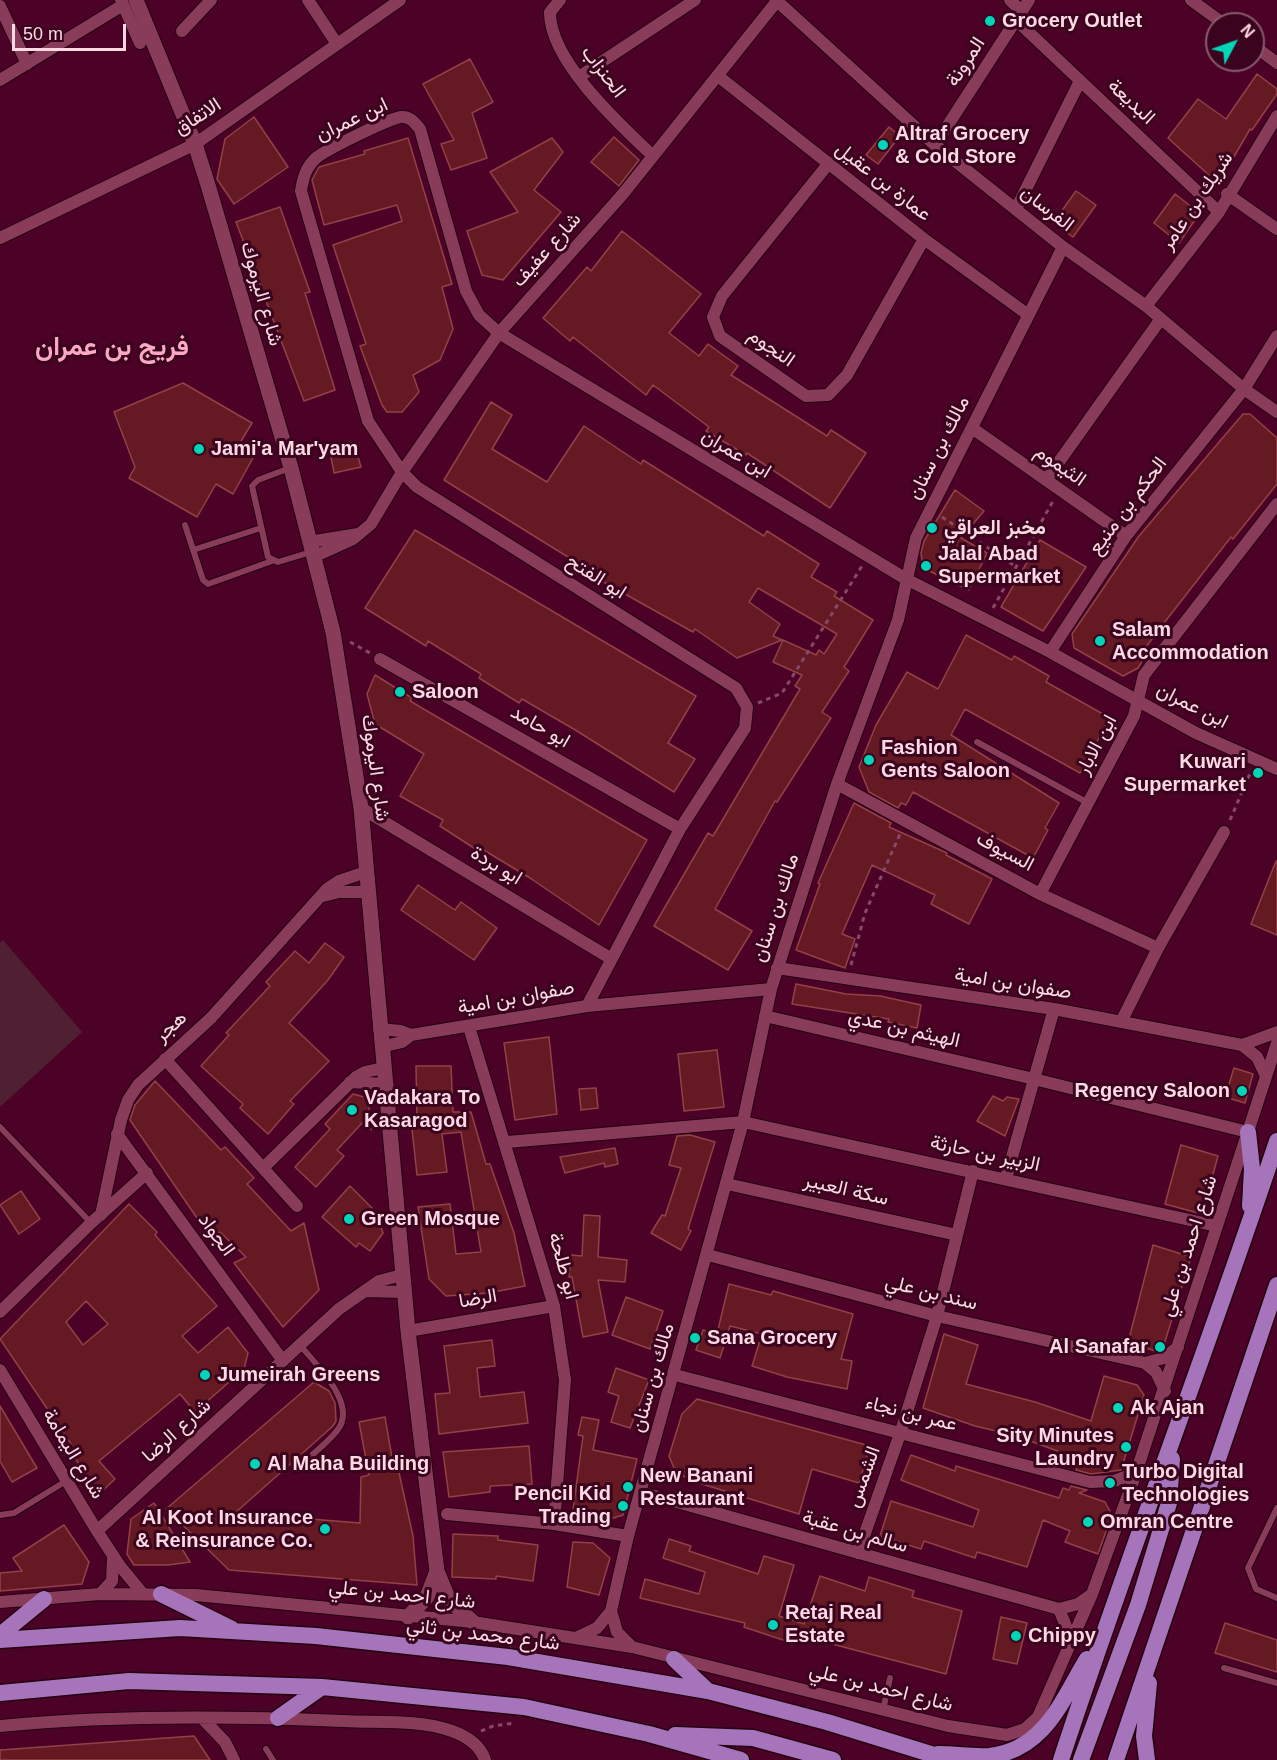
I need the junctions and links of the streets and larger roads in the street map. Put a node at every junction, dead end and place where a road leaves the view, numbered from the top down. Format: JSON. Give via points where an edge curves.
{"nodes":[{"id":1,"x":211,"y":0,"type":"edge"},
{"id":2,"x":308,"y":0,"type":"edge"},
{"id":3,"x":400,"y":0,"type":"edge"},
{"id":4,"x":560,"y":0,"type":"edge"},
{"id":5,"x":695,"y":0,"type":"edge"},
{"id":6,"x":1010,"y":0,"type":"edge"},
{"id":7,"x":1029,"y":0,"type":"edge"},
{"id":8,"x":1191,"y":0,"type":"edge"},
{"id":9,"x":777,"y":1,"type":"edge"},
{"id":10,"x":127,"y":2,"type":"edge"},
{"id":11,"x":0,"y":6,"type":"edge"},
{"id":12,"x":1208,"y":12,"type":"edge"},
{"id":13,"x":1019,"y":16,"type":"junction"},
{"id":14,"x":182,"y":31,"type":"dead end"},
{"id":15,"x":140,"y":43,"type":"dead end"},
{"id":16,"x":337,"y":44,"type":"junction"},
{"id":17,"x":27,"y":64,"type":"junction"},
{"id":18,"x":718,"y":76,"type":"junction"},
{"id":19,"x":579,"y":77,"type":"junction"},
{"id":20,"x":0,"y":80,"type":"edge"},
{"id":21,"x":1080,"y":81,"type":"junction"},
{"id":22,"x":1277,"y":116,"type":"edge"},
{"id":23,"x":195,"y":144,"type":"junction"},
{"id":24,"x":935,"y":145,"type":"junction"},
{"id":25,"x":653,"y":156,"type":"junction"},
{"id":26,"x":829,"y":164,"type":"junction"},
{"id":27,"x":304,"y":174,"type":"joint"},
{"id":28,"x":1227,"y":194,"type":"junction"},
{"id":29,"x":1016,"y":209,"type":"junction"},
{"id":30,"x":1218,"y":212,"type":"junction"},
{"id":31,"x":1277,"y":229,"type":"edge"},
{"id":32,"x":0,"y":238,"type":"edge"},
{"id":33,"x":924,"y":239,"type":"junction"},
{"id":34,"x":1063,"y":247,"type":"junction"},
{"id":35,"x":1146,"y":306,"type":"junction"},
{"id":36,"x":1027,"y":314,"type":"junction"},
{"id":37,"x":1160,"y":320,"type":"junction"},
{"id":38,"x":499,"y":333,"type":"junction"},
{"id":39,"x":1277,"y":336,"type":"edge"},
{"id":40,"x":1244,"y":389,"type":"junction"},
{"id":41,"x":1277,"y":411,"type":"edge"},
{"id":42,"x":972,"y":428,"type":"junction"},
{"id":43,"x":402,"y":472,"type":"junction"},
{"id":44,"x":1046,"y":480,"type":"junction"},
{"id":45,"x":1277,"y":504,"type":"edge"},
{"id":46,"x":1126,"y":536,"type":"junction"},
{"id":47,"x":312,"y":550,"type":"junction"},
{"id":48,"x":906,"y":579,"type":"junction"},
{"id":49,"x":1050,"y":652,"type":"junction"},
{"id":50,"x":380,"y":659,"type":"road end"},
{"id":51,"x":1136,"y":700,"type":"junction"},
{"id":52,"x":1277,"y":769,"type":"edge"},
{"id":53,"x":837,"y":784,"type":"junction"},
{"id":54,"x":361,"y":808,"type":"junction"},
{"id":55,"x":680,"y":829,"type":"junction"},
{"id":56,"x":1224,"y":832,"type":"road end"},
{"id":57,"x":366,"y":873,"type":"junction"},
{"id":58,"x":368,"y":892,"type":"junction"},
{"id":59,"x":1040,"y":894,"type":"junction"},
{"id":60,"x":321,"y":896,"type":"junction"},
{"id":61,"x":1158,"y":948,"type":"junction"},
{"id":62,"x":610,"y":958,"type":"junction"},
{"id":63,"x":777,"y":968,"type":"junction"},
{"id":64,"x":771,"y":989,"type":"junction"},
{"id":65,"x":587,"y":1006,"type":"junction"},
{"id":66,"x":1054,"y":1009,"type":"junction"},
{"id":67,"x":765,"y":1016,"type":"junction"},
{"id":68,"x":1121,"y":1022,"type":"junction"},
{"id":69,"x":469,"y":1027,"type":"junction"},
{"id":70,"x":380,"y":1029,"type":"junction"},
{"id":71,"x":1277,"y":1032,"type":"edge"},
{"id":72,"x":411,"y":1035,"type":"junction"},
{"id":73,"x":1277,"y":1043,"type":"edge"},
{"id":74,"x":1242,"y":1045,"type":"junction"},
{"id":75,"x":381,"y":1047,"type":"junction"},
{"id":76,"x":165,"y":1059,"type":"junction"},
{"id":77,"x":383,"y":1068,"type":"junction"},
{"id":78,"x":1265,"y":1074,"type":"junction"},
{"id":79,"x":1034,"y":1079,"type":"junction"},
{"id":80,"x":350,"y":1082,"type":"junction"},
{"id":81,"x":384,"y":1084,"type":"junction"},
{"id":82,"x":743,"y":1122,"type":"junction"},
{"id":83,"x":1248,"y":1132,"type":"junction"},
{"id":84,"x":117,"y":1134,"type":"junction"},
{"id":85,"x":1277,"y":1141,"type":"edge"},
{"id":86,"x":507,"y":1142,"type":"junction"},
{"id":87,"x":263,"y":1168,"type":"junction"},
{"id":88,"x":973,"y":1171,"type":"junction"},
{"id":89,"x":147,"y":1173,"type":"junction"},
{"id":90,"x":1006,"y":1178,"type":"junction"},
{"id":91,"x":727,"y":1184,"type":"junction"},
{"id":92,"x":297,"y":1206,"type":"dead end"},
{"id":93,"x":96,"y":1219,"type":"junction"},
{"id":94,"x":1218,"y":1226,"type":"junction"},
{"id":95,"x":1249,"y":1227,"type":"junction"},
{"id":96,"x":957,"y":1235,"type":"junction"},
{"id":97,"x":708,"y":1255,"type":"junction"},
{"id":98,"x":402,"y":1275,"type":"junction"},
{"id":99,"x":1277,"y":1285,"type":"edge"},
{"id":100,"x":366,"y":1291,"type":"junction"},
{"id":101,"x":404,"y":1292,"type":"junction"},
{"id":102,"x":554,"y":1306,"type":"junction"},
{"id":103,"x":0,"y":1312,"type":"edge"},
{"id":104,"x":937,"y":1316,"type":"junction"},
{"id":105,"x":408,"y":1331,"type":"junction"},
{"id":106,"x":1179,"y":1346,"type":"junction"},
{"id":107,"x":283,"y":1361,"type":"junction"},
{"id":108,"x":1145,"y":1363,"type":"junction"},
{"id":109,"x":0,"y":1370,"type":"edge"},
{"id":110,"x":675,"y":1375,"type":"junction"},
{"id":111,"x":1165,"y":1391,"type":"junction"},
{"id":112,"x":901,"y":1431,"type":"junction"},
{"id":113,"x":1174,"y":1437,"type":"junction"},
{"id":114,"x":1136,"y":1473,"type":"junction"},
{"id":115,"x":641,"y":1492,"type":"junction"},
{"id":116,"x":447,"y":1514,"type":"dead end"},
{"id":117,"x":554,"y":1524,"type":"junction"},
{"id":118,"x":96,"y":1531,"type":"junction"},
{"id":119,"x":628,"y":1536,"type":"junction"},
{"id":120,"x":858,"y":1553,"type":"junction"},
{"id":121,"x":113,"y":1556,"type":"junction"},
{"id":122,"x":437,"y":1570,"type":"junction"},
{"id":123,"x":100,"y":1594,"type":"junction"},
{"id":124,"x":143,"y":1594,"type":"junction"},
{"id":125,"x":162,"y":1594,"type":"junction"},
{"id":126,"x":1092,"y":1594,"type":"junction"},
{"id":127,"x":44,"y":1599,"type":"junction"},
{"id":128,"x":0,"y":1602,"type":"edge"},
{"id":129,"x":1059,"y":1610,"type":"junction"},
{"id":130,"x":611,"y":1611,"type":"junction"},
{"id":131,"x":408,"y":1617,"type":"junction"},
{"id":132,"x":473,"y":1622,"type":"junction"},
{"id":133,"x":238,"y":1632,"type":"junction"},
{"id":134,"x":1103,"y":1633,"type":"junction"},
{"id":135,"x":0,"y":1635,"type":"edge"},
{"id":136,"x":577,"y":1637,"type":"junction"},
{"id":137,"x":0,"y":1640,"type":"edge"},
{"id":138,"x":1072,"y":1641,"type":"junction"},
{"id":139,"x":632,"y":1647,"type":"junction"},
{"id":140,"x":1152,"y":1653,"type":"junction"},
{"id":141,"x":674,"y":1659,"type":"junction"},
{"id":142,"x":322,"y":1687,"type":"junction"},
{"id":143,"x":708,"y":1691,"type":"junction"},
{"id":144,"x":0,"y":1693,"type":"edge"},
{"id":145,"x":202,"y":1718,"type":"junction"},
{"id":146,"x":237,"y":1718,"type":"junction"},
{"id":147,"x":278,"y":1718,"type":"junction"},
{"id":148,"x":0,"y":1726,"type":"edge"},
{"id":149,"x":649,"y":1734,"type":"junction"},
{"id":150,"x":225,"y":1742,"type":"junction"},
{"id":151,"x":929,"y":1753,"type":"junction"},
{"id":152,"x":234,"y":1760,"type":"edge"},
{"id":153,"x":484,"y":1760,"type":"edge"},
{"id":154,"x":741,"y":1760,"type":"edge"},
{"id":155,"x":833,"y":1760,"type":"edge"},
{"id":156,"x":950,"y":1760,"type":"edge"},
{"id":157,"x":1061,"y":1760,"type":"edge"},
{"id":158,"x":1081,"y":1760,"type":"edge"},
{"id":159,"x":1116,"y":1760,"type":"edge"},
{"id":160,"x":1147,"y":1760,"type":"edge"}],
"edges":[{"from":1,"to":14,"type":"street"},
{"from":2,"to":16,"type":"street"},
{"from":3,"to":16,"type":"street","name":"الاتفاق"},
{"from":4,"to":19,"type":"street","name":"الحنزاب","via":[[550,12],[549,23]]},
{"from":5,"to":19,"type":"street"},
{"from":6,"to":13,"type":"street","name":"البديعة"},
{"from":7,"to":13,"type":"street","name":"المرونة"},
{"from":8,"to":12,"type":"street"},
{"from":9,"to":18,"type":"street","name":"شارع عفيف"},
{"from":9,"to":24,"type":"street","name":"الفرسان"},
{"from":10,"to":15,"type":"street"},
{"from":10,"to":17,"type":"street"},
{"from":10,"to":23,"type":"street","name":"شارع اليرموك"},
{"from":11,"to":17,"type":"street"},
{"from":13,"to":21,"type":"street","name":"البديعة"},
{"from":13,"to":24,"type":"street","name":"المرونة"},
{"from":16,"to":23,"type":"street","name":"الاتفاق"},
{"from":17,"to":20,"type":"street"},
{"from":18,"to":25,"type":"street","name":"شارع عفيف"},
{"from":18,"to":26,"type":"street","name":"عمارة بن عقيل"},
{"from":19,"to":25,"type":"street","name":"الحنزاب","via":[[601,105]]},
{"from":21,"to":29,"type":"street"},
{"from":21,"to":30,"type":"street","name":"البديعة"},
{"from":22,"to":28,"type":"street","name":"شريك بن عامر"},
{"from":23,"to":32,"type":"street","name":"الاتفاق"},
{"from":23,"to":47,"type":"street","name":"شارع اليرموك"},
{"from":24,"to":29,"type":"street","name":"الفرسان"},
{"from":25,"to":38,"type":"street","name":"شارع عفيف"},
{"from":26,"to":33,"type":"street","name":"عمارة بن عقيل"},
{"from":26,"to":33,"type":"street","name":"النجوم","via":[[722,296],[713,317],[720,336],[806,396],[828,394],[847,375]]},
{"from":27,"to":38,"type":"street","name":"ابن عمران","via":[[317,158],[360,135],[401,117],[411,119],[420,129],[466,291],[479,315]]},
{"from":27,"to":43,"type":"street","name":"ابو الفتح","via":[[301,191],[368,421]]},
{"from":28,"to":30,"type":"street","name":"شريك بن عامر"},
{"from":28,"to":31,"type":"street"},
{"from":29,"to":34,"type":"street","name":"الفرسان"},
{"from":30,"to":35,"type":"street","name":"شريك بن عامر"},
{"from":33,"to":36,"type":"street","name":"عمارة بن عقيل"},
{"from":34,"to":35,"type":"street","name":"الفرسان"},
{"from":34,"to":36,"type":"street","name":"مالك بن سنان"},
{"from":35,"to":37,"type":"street","name":"الفرسان"},
{"from":36,"to":42,"type":"street","name":"مالك بن سنان"},
{"from":37,"to":40,"type":"street","name":"الفرسان"},
{"from":37,"to":44,"type":"street"},
{"from":38,"to":43,"type":"street","name":"شارع عفيف"},
{"from":38,"to":48,"type":"street","name":"ابن عمران"},
{"from":39,"to":40,"type":"street","name":"الحكم بن منيع"},
{"from":40,"to":41,"type":"street","name":"الفرسان"},
{"from":40,"to":46,"type":"street","name":"الحكم بن منيع"},
{"from":42,"to":44,"type":"street","name":"الثيموم"},
{"from":42,"to":48,"type":"street","name":"مالك بن سنان","via":[[916,538]]},
{"from":43,"to":47,"type":"street","name":"شارع عفيف","via":[[376,517],[359,534]]},
{"from":43,"to":55,"type":"street","name":"ابو الفتح","via":[[425,493],[736,688],[747,706],[745,728]]},
{"from":44,"to":46,"type":"street","name":"الثيموم"},
{"from":45,"to":51,"type":"street","name":"ابن الابار","via":[[1144,675]]},
{"from":46,"to":49,"type":"street","name":"الحكم بن منيع"},
{"from":47,"to":54,"type":"street","name":"شارع اليرموك","via":[[333,632]]},
{"from":48,"to":49,"type":"street","name":"ابن عمران"},
{"from":48,"to":53,"type":"street","name":"مالك بن سنان","via":[[898,620]]},
{"from":49,"to":51,"type":"street","name":"ابن عمران"},
{"from":50,"to":55,"type":"street","name":"ابو حامد"},
{"from":51,"to":52,"type":"street","name":"ابن عمران","via":[[1196,733]]},
{"from":51,"to":59,"type":"street","name":"ابن الابار","via":[[1134,716]]},
{"from":53,"to":59,"type":"street","name":"السيوف"},
{"from":53,"to":63,"type":"street","name":"مالك بن سنان"},
{"from":54,"to":57,"type":"street","name":"شارع اليرموك"},
{"from":54,"to":62,"type":"street","name":"ابو بردة"},
{"from":55,"to":62,"type":"street"},
{"from":56,"to":61,"type":"street"},
{"from":57,"to":58,"type":"street","name":"شارع اليرموك"},
{"from":57,"to":60,"type":"street","name":"هجر","via":[[339,880]]},
{"from":58,"to":60,"type":"street"},
{"from":58,"to":70,"type":"street","name":"شارع اليرموك"},
{"from":59,"to":61,"type":"street","name":"السيوف"},
{"from":60,"to":76,"type":"street","name":"هجر","via":[[211,1018]]},
{"from":61,"to":68,"type":"street"},
{"from":62,"to":65,"type":"street"},
{"from":63,"to":64,"type":"street","name":"مالك بن سنان"},
{"from":63,"to":66,"type":"street","name":"صفوان بن امية"},
{"from":64,"to":65,"type":"street","name":"صفوان بن امية"},
{"from":64,"to":67,"type":"street","name":"مالك بن سنان"},
{"from":65,"to":69,"type":"street","name":"صفوان بن امية"},
{"from":66,"to":68,"type":"street","name":"صفوان بن امية"},
{"from":66,"to":79,"type":"street"},
{"from":67,"to":79,"type":"street","name":"الهيثم بن عدي"},
{"from":67,"to":82,"type":"street","name":"مالك بن سنان"},
{"from":68,"to":74,"type":"street","name":"صفوان بن امية"},
{"from":69,"to":72,"type":"street","name":"صفوان بن امية"},
{"from":69,"to":86,"type":"street","name":"ابو طلحة"},
{"from":70,"to":72,"type":"street","name":"صفوان بن امية"},
{"from":70,"to":75,"type":"street","name":"شارع اليرموك"},
{"from":71,"to":74,"type":"street","name":"صفوان بن امية"},
{"from":72,"to":75,"type":"street","name":"صفوان بن امية","via":[[402,1042]]},
{"from":73,"to":78,"type":"street","name":"شارع احمد بن علي"},
{"from":74,"to":78,"type":"street","via":[[1257,1057]]},
{"from":75,"to":77,"type":"street","name":"شارع اليرموك"},
{"from":76,"to":84,"type":"street","name":"هجر","via":[[128,1100]]},
{"from":76,"to":87,"type":"street"},
{"from":77,"to":80,"type":"street","via":[[361,1073]]},
{"from":77,"to":81,"type":"street","name":"شارع اليرموك"},
{"from":78,"to":83,"type":"street","name":"شارع احمد بن علي"},
{"from":79,"to":83,"type":"street","name":"الهيثم بن عدي"},
{"from":79,"to":90,"type":"street"},
{"from":80,"to":81,"type":"street"},
{"from":80,"to":87,"type":"street"},
{"from":81,"to":98,"type":"street","name":"شارع اليرموك"},
{"from":82,"to":86,"type":"street","name":"الزبير بن حارثة"},
{"from":82,"to":88,"type":"street","name":"الزبير بن حارثة"},
{"from":82,"to":91,"type":"street","name":"مالك بن سنان"},
{"from":83,"to":94,"type":"street","name":"شارع احمد بن علي"},
{"from":83,"to":95,"type":"main road","via":[[1252,1169]]},
{"from":84,"to":89,"type":"street","name":"الجواد"},
{"from":84,"to":93,"type":"street","name":"هجر"},
{"from":85,"to":95,"type":"main road"},
{"from":86,"to":102,"type":"street","name":"ابو طلحة"},
{"from":87,"to":92,"type":"street"},
{"from":88,"to":90,"type":"street","name":"الزبير بن حارثة"},
{"from":88,"to":96,"type":"street","name":"الشمس"},
{"from":89,"to":93,"type":"street"},
{"from":89,"to":107,"type":"street","name":"الجواد"},
{"from":90,"to":94,"type":"street","name":"الزبير بن حارثة"},
{"from":91,"to":96,"type":"street","name":"سكة العبير"},
{"from":91,"to":97,"type":"street","name":"مالك بن سنان"},
{"from":93,"to":103,"type":"street"},
{"from":94,"to":106,"type":"street","name":"شارع احمد بن علي"},
{"from":95,"to":113,"type":"main road"},
{"from":96,"to":104,"type":"street","name":"الشمس"},
{"from":97,"to":104,"type":"street","name":"سند بن علي"},
{"from":97,"to":110,"type":"street","name":"مالك بن سنان"},
{"from":98,"to":100,"type":"street","name":"شارع الرضا","via":[[379,1281]]},
{"from":98,"to":101,"type":"street","name":"شارع اليرموك"},
{"from":99,"to":140,"type":"main road"},
{"from":100,"to":101,"type":"street"},
{"from":100,"to":107,"type":"street","name":"شارع الرضا","via":[[339,1309]]},
{"from":101,"to":105,"type":"street","name":"شارع اليرموك"},
{"from":102,"to":105,"type":"street","name":"الرضا"},
{"from":102,"to":117,"type":"street","name":"ابو طلحة","via":[[565,1380]]},
{"from":104,"to":108,"type":"street","name":"سند بن علي"},
{"from":104,"to":112,"type":"street","name":"الشمس"},
{"from":105,"to":122,"type":"street","name":"شارع اليرموك"},
{"from":106,"to":108,"type":"street","via":[[1164,1358]]},
{"from":106,"to":111,"type":"street","name":"شارع احمد بن علي"},
{"from":107,"to":118,"type":"street","name":"شارع الرضا"},
{"from":108,"to":111,"type":"street","via":[[1156,1372]]},
{"from":109,"to":118,"type":"street","name":"شارع اليمامة"},
{"from":110,"to":112,"type":"street","name":"عمر بن نجاء"},
{"from":110,"to":115,"type":"street","name":"مالك بن سنان"},
{"from":111,"to":114,"type":"street","name":"شارع احمد بن علي"},
{"from":112,"to":114,"type":"street","name":"عمر بن نجاء","via":[[1090,1482],[1114,1481]]},
{"from":112,"to":120,"type":"street","name":"الشمس"},
{"from":113,"to":134,"type":"main road"},
{"from":113,"to":158,"type":"main road","via":[[1169,1503],[1138,1605]]},
{"from":114,"to":126,"type":"street","name":"شارع احمد بن علي"},
{"from":115,"to":119,"type":"street","name":"مالك بن سنان"},
{"from":115,"to":120,"type":"street","name":"سالم بن عقبة"},
{"from":116,"to":117,"type":"street"},
{"from":117,"to":119,"type":"street"},
{"from":118,"to":121,"type":"street","name":"شارع اليمامة"},
{"from":119,"to":130,"type":"street","name":"مالك بن سنان"},
{"from":120,"to":129,"type":"street","name":"سالم بن عقبة"},
{"from":121,"to":123,"type":"street","via":[[112,1581]]},
{"from":121,"to":124,"type":"street","name":"شارع اليمامة"},
{"from":122,"to":131,"type":"street","name":"شارع اليرموك","via":[[428,1597]]},
{"from":122,"to":132,"type":"street","name":"شارع اليرموك","via":[[449,1600]]},
{"from":123,"to":124,"type":"street","name":"شارع احمد بن علي"},
{"from":123,"to":127,"type":"street","name":"شارع احمد بن علي"},
{"from":124,"to":125,"type":"street","name":"شارع احمد بن علي"},
{"from":125,"to":131,"type":"street","name":"شارع احمد بن علي"},
{"from":125,"to":133,"type":"main road"},
{"from":126,"to":129,"type":"street"},
{"from":126,"to":138,"type":"street","name":"شارع احمد بن علي"},
{"from":127,"to":128,"type":"street","name":"شارع احمد بن علي"},
{"from":127,"to":135,"type":"main road"},
{"from":129,"to":138,"type":"street"},
{"from":130,"to":136,"type":"street","via":[[597,1628]]},
{"from":130,"to":139,"type":"street","via":[[617,1632]]},
{"from":131,"to":132,"type":"street","name":"شارع احمد بن علي"},
{"from":132,"to":136,"type":"street","name":"شارع احمد بن علي"},
{"from":133,"to":137,"type":"main road","name":"شارع محمد بن ثاني","via":[[180,1628]]},
{"from":133,"to":143,"type":"main road","name":"شارع محمد بن ثاني","via":[[316,1636],[508,1658]]},
{"from":134,"to":151,"type":"main road","via":[[1046,1728],[1020,1748],[990,1756]]},
{"from":134,"to":157,"type":"main road"},
{"from":136,"to":139,"type":"street","name":"شارع احمد بن علي"},
{"from":138,"to":141,"type":"street","name":"شارع احمد بن علي","via":[[1038,1717],[1025,1729],[1007,1735],[948,1726]]},
{"from":139,"to":141,"type":"street","name":"شارع احمد بن علي"},
{"from":140,"to":159,"type":"main road"},
{"from":140,"to":160,"type":"main road","via":[[1144,1736]]},
{"from":141,"to":143,"type":"main road"},
{"from":142,"to":144,"type":"main road","via":[[129,1681]]},
{"from":142,"to":147,"type":"main road"},
{"from":142,"to":149,"type":"main road","via":[[524,1707]]},
{"from":143,"to":151,"type":"main road","name":"شارع محمد بن ثاني"},
{"from":145,"to":146,"type":"street"},
{"from":145,"to":148,"type":"street"},
{"from":145,"to":150,"type":"street"},
{"from":146,"to":147,"type":"street"},
{"from":146,"to":150,"type":"street"},
{"from":147,"to":153,"type":"street","via":[[415,1724],[451,1730],[469,1738]]},
{"from":149,"to":154,"type":"main road"},
{"from":149,"to":155,"type":"main road","via":[[753,1738]]},
{"from":150,"to":152,"type":"street"},
{"from":151,"to":156,"type":"main road","name":"شارع محمد بن ثاني"}]}
